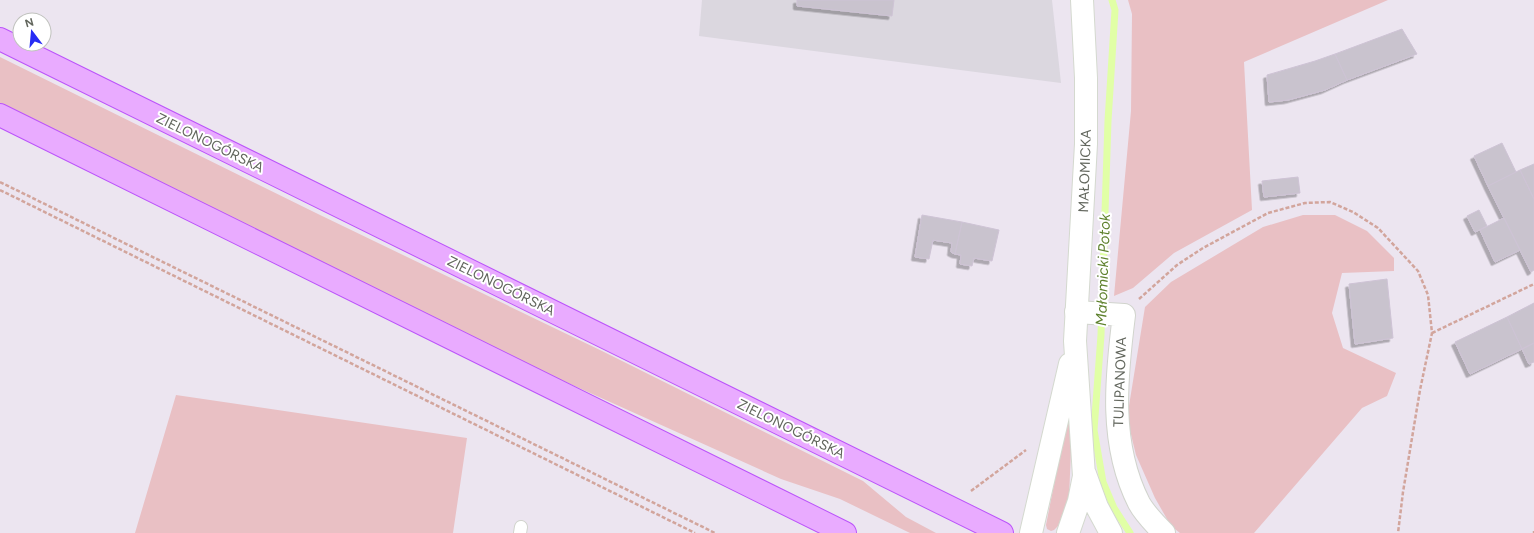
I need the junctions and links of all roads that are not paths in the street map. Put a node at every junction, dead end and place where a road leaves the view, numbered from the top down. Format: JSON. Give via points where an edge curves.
{"nodes":[{"id":1,"x":1082,"y":0,"type":"edge"},
{"id":2,"x":0,"y":39,"type":"edge"},
{"id":3,"x":0,"y":115,"type":"edge"},
{"id":4,"x":1102,"y":313,"type":"junction"},
{"id":5,"x":1075,"y":341,"type":"junction"},
{"id":6,"x":1084,"y":471,"type":"junction"},
{"id":7,"x":845,"y":533,"type":"edge"},
{"id":8,"x":1002,"y":533,"type":"edge"},
{"id":9,"x":1031,"y":533,"type":"edge"},
{"id":10,"x":1068,"y":533,"type":"edge"},
{"id":11,"x":1111,"y":533,"type":"edge"},
{"id":12,"x":1164,"y":533,"type":"edge"}],
"edges":[{"from":1,"to":4,"type":"street","name":"MAŁOMICKA","via":[[1086,144]]},
{"from":2,"to":8,"type":"main road","name":"ZIELONOGÓRSKA"},
{"from":3,"to":7,"type":"main road"},
{"from":4,"to":5,"type":"street","name":"MAŁOMICKA"},
{"from":4,"to":12,"type":"street","name":"TULIPANOWA","via":[[1118,372],[1117,417],[1120,446],[1127,473],[1139,504]]},
{"from":5,"to":6,"type":"street","name":"MAŁOMICKA"},
{"from":5,"to":9,"type":"street","name":"MAŁOMICKA"},
{"from":6,"to":10,"type":"street","name":"MAŁOMICKA","via":[[1079,501]]},
{"from":6,"to":11,"type":"street","via":[[1097,507]]}]}
